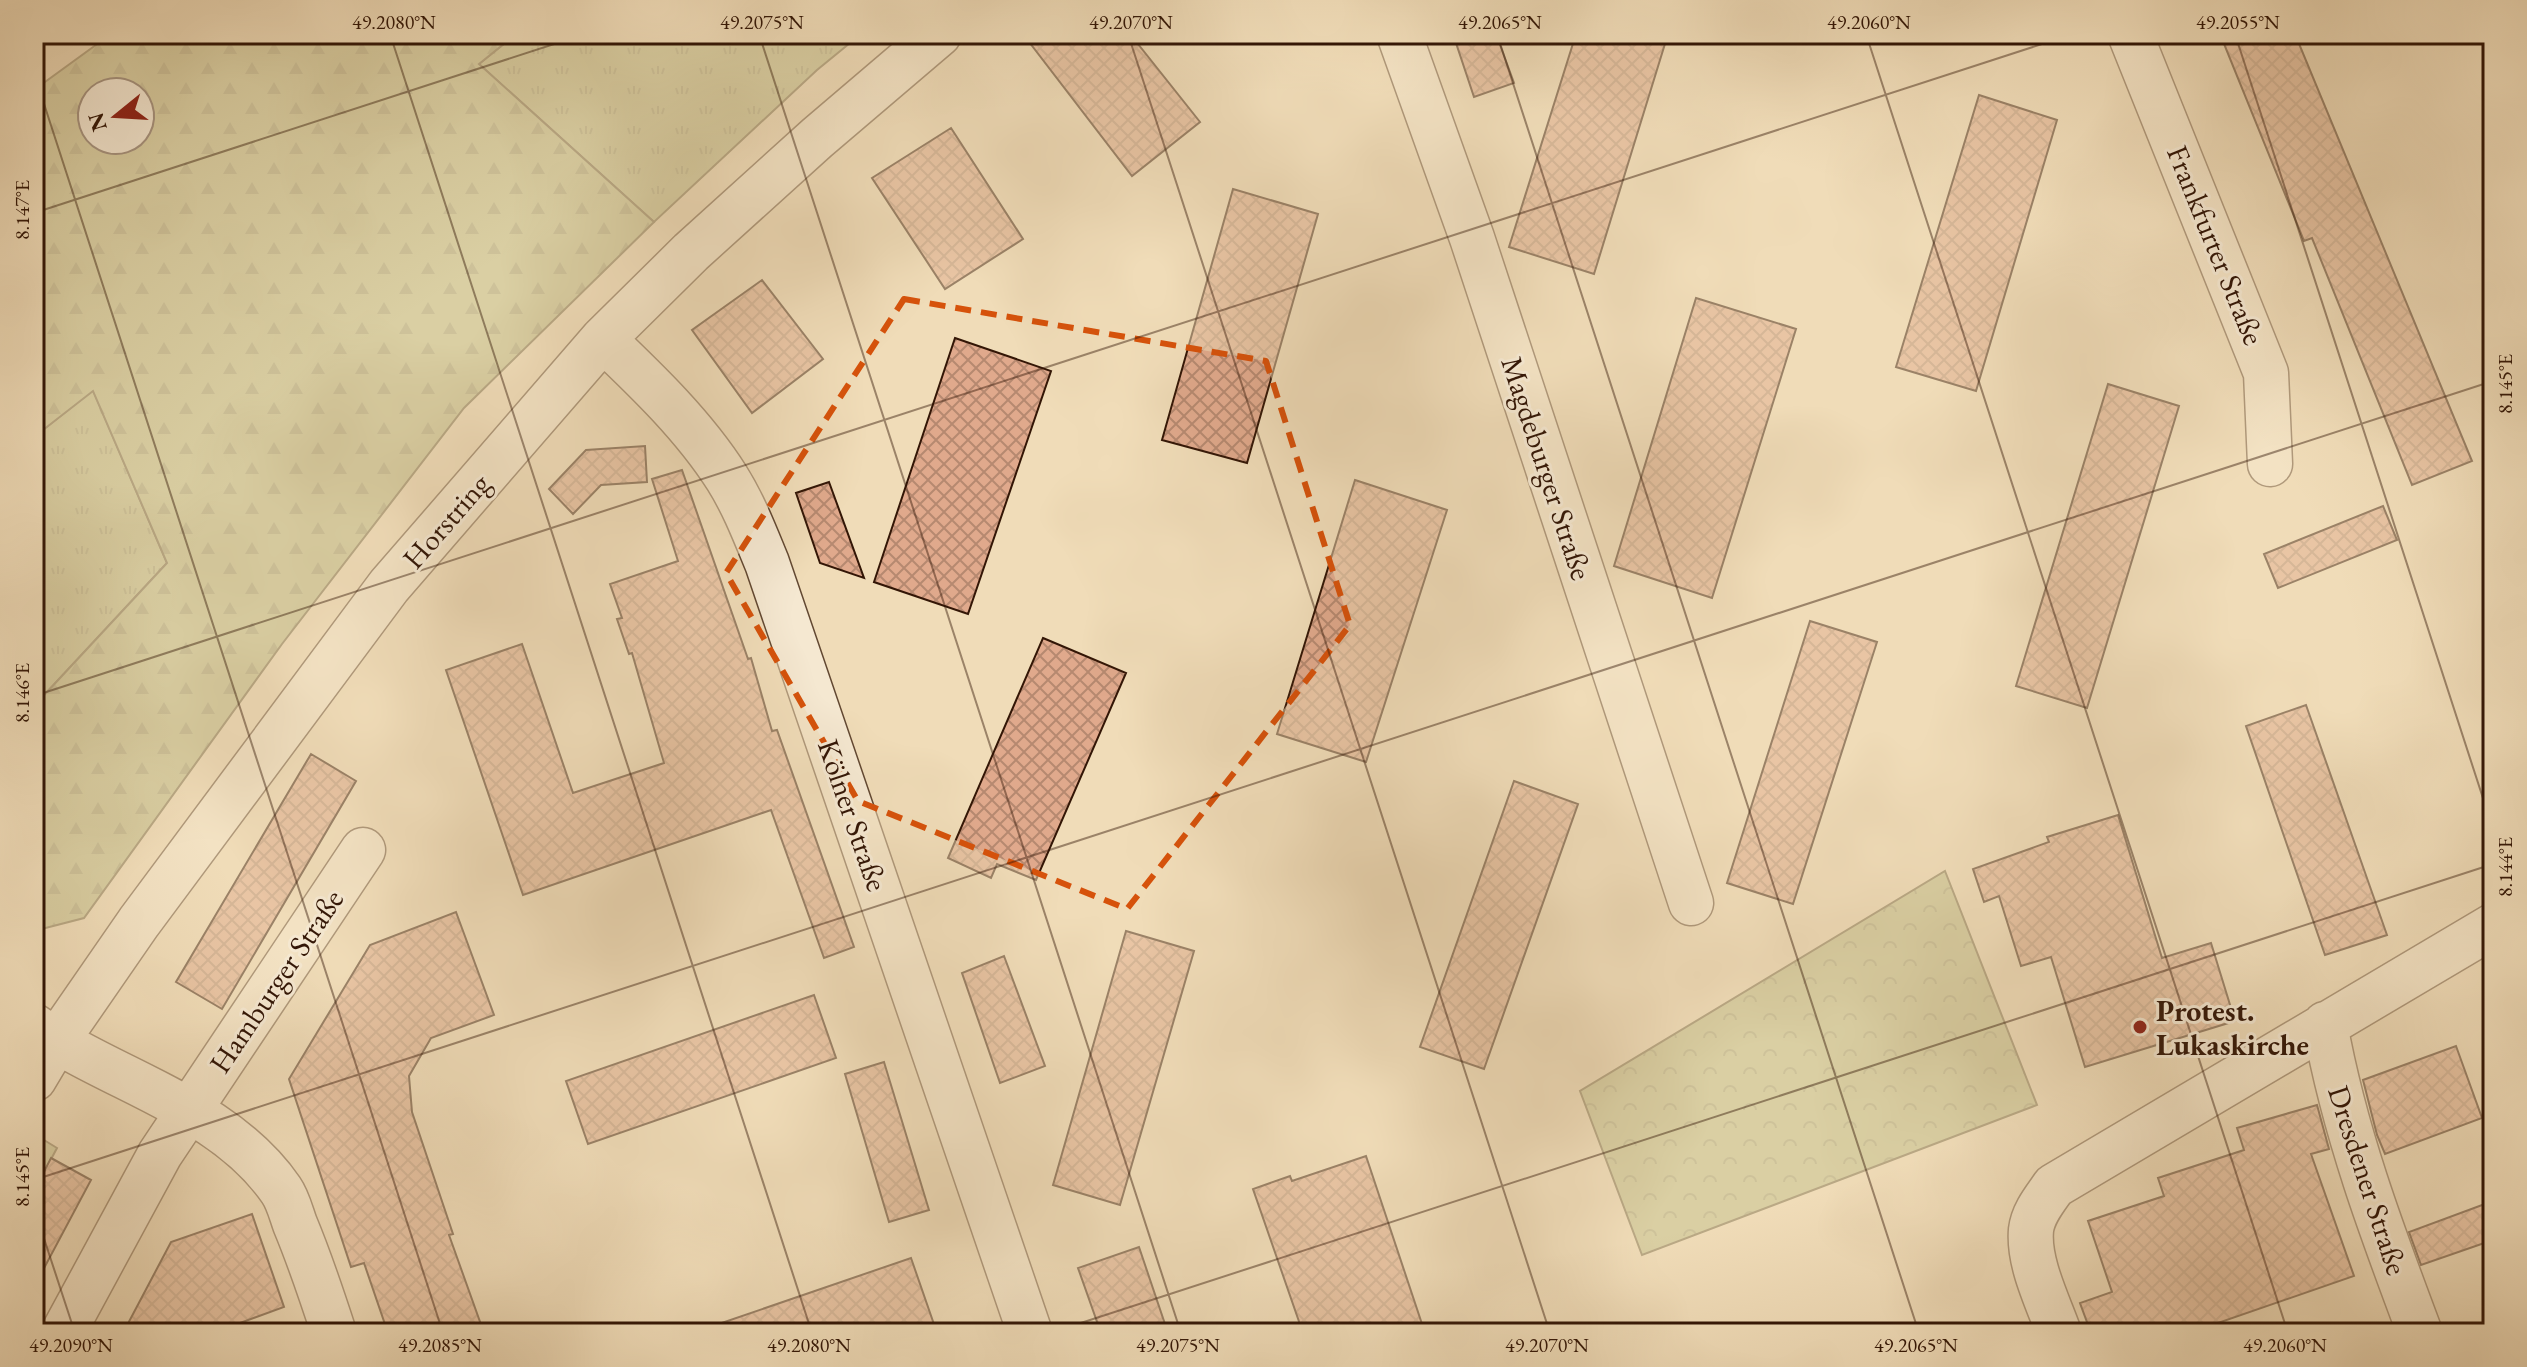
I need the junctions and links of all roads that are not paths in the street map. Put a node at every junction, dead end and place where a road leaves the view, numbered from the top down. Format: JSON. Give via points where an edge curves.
{"nodes":[{"id":1,"x":939,"y":34,"type":"edge"},
{"id":2,"x":1399,"y":34,"type":"edge"},
{"id":3,"x":2130,"y":34,"type":"edge"},
{"id":4,"x":603,"y":339,"type":"junction"},
{"id":5,"x":2270,"y":464,"type":"dead end"},
{"id":6,"x":363,"y":850,"type":"dead end"},
{"id":7,"x":1691,"y":903,"type":"dead end"},
{"id":8,"x":2493,"y":926,"type":"edge"},
{"id":9,"x":2325,"y":1024,"type":"junction"},
{"id":10,"x":45,"y":1034,"type":"edge"},
{"id":11,"x":34,"y":1079,"type":"edge"},
{"id":12,"x":190,"y":1111,"type":"junction"},
{"id":13,"x":63,"y":1333,"type":"edge"},
{"id":14,"x":334,"y":1333,"type":"edge"},
{"id":15,"x":1030,"y":1333,"type":"edge"},
{"id":16,"x":2059,"y":1333,"type":"edge"},
{"id":17,"x":2420,"y":1333,"type":"edge"}],
"edges":[{"from":1,"to":4,"type":"street","name":"Horstring","via":[[691,252]]},
{"from":2,"to":7,"type":"street","name":"Magdeburger Straße","via":[[1472,238]]},
{"from":3,"to":5,"type":"street","name":"Frankfurter Straße","via":[[2266,373]]},
{"from":4,"to":10,"type":"street","name":"Horstring","via":[[389,586],[139,922]]},
{"from":4,"to":15,"type":"street","name":"Kölner Straße","via":[[658,391],[726,476],[747,515]]},
{"from":6,"to":12,"type":"street","name":"Hamburger Straße"},
{"from":8,"to":9,"type":"street"},
{"from":9,"to":16,"type":"street","via":[[2054,1186],[2031,1230],[2032,1251]]},
{"from":9,"to":17,"type":"street","name":"Dresdener Straße","via":[[2334,1077],[2367,1188]]},
{"from":10,"to":11,"type":"street","name":"Horstring"},
{"from":10,"to":12,"type":"street"},
{"from":12,"to":13,"type":"street","name":"Hamburger Straße","via":[[160,1154]]},
{"from":12,"to":14,"type":"street","via":[[232,1139],[283,1192]]}]}
